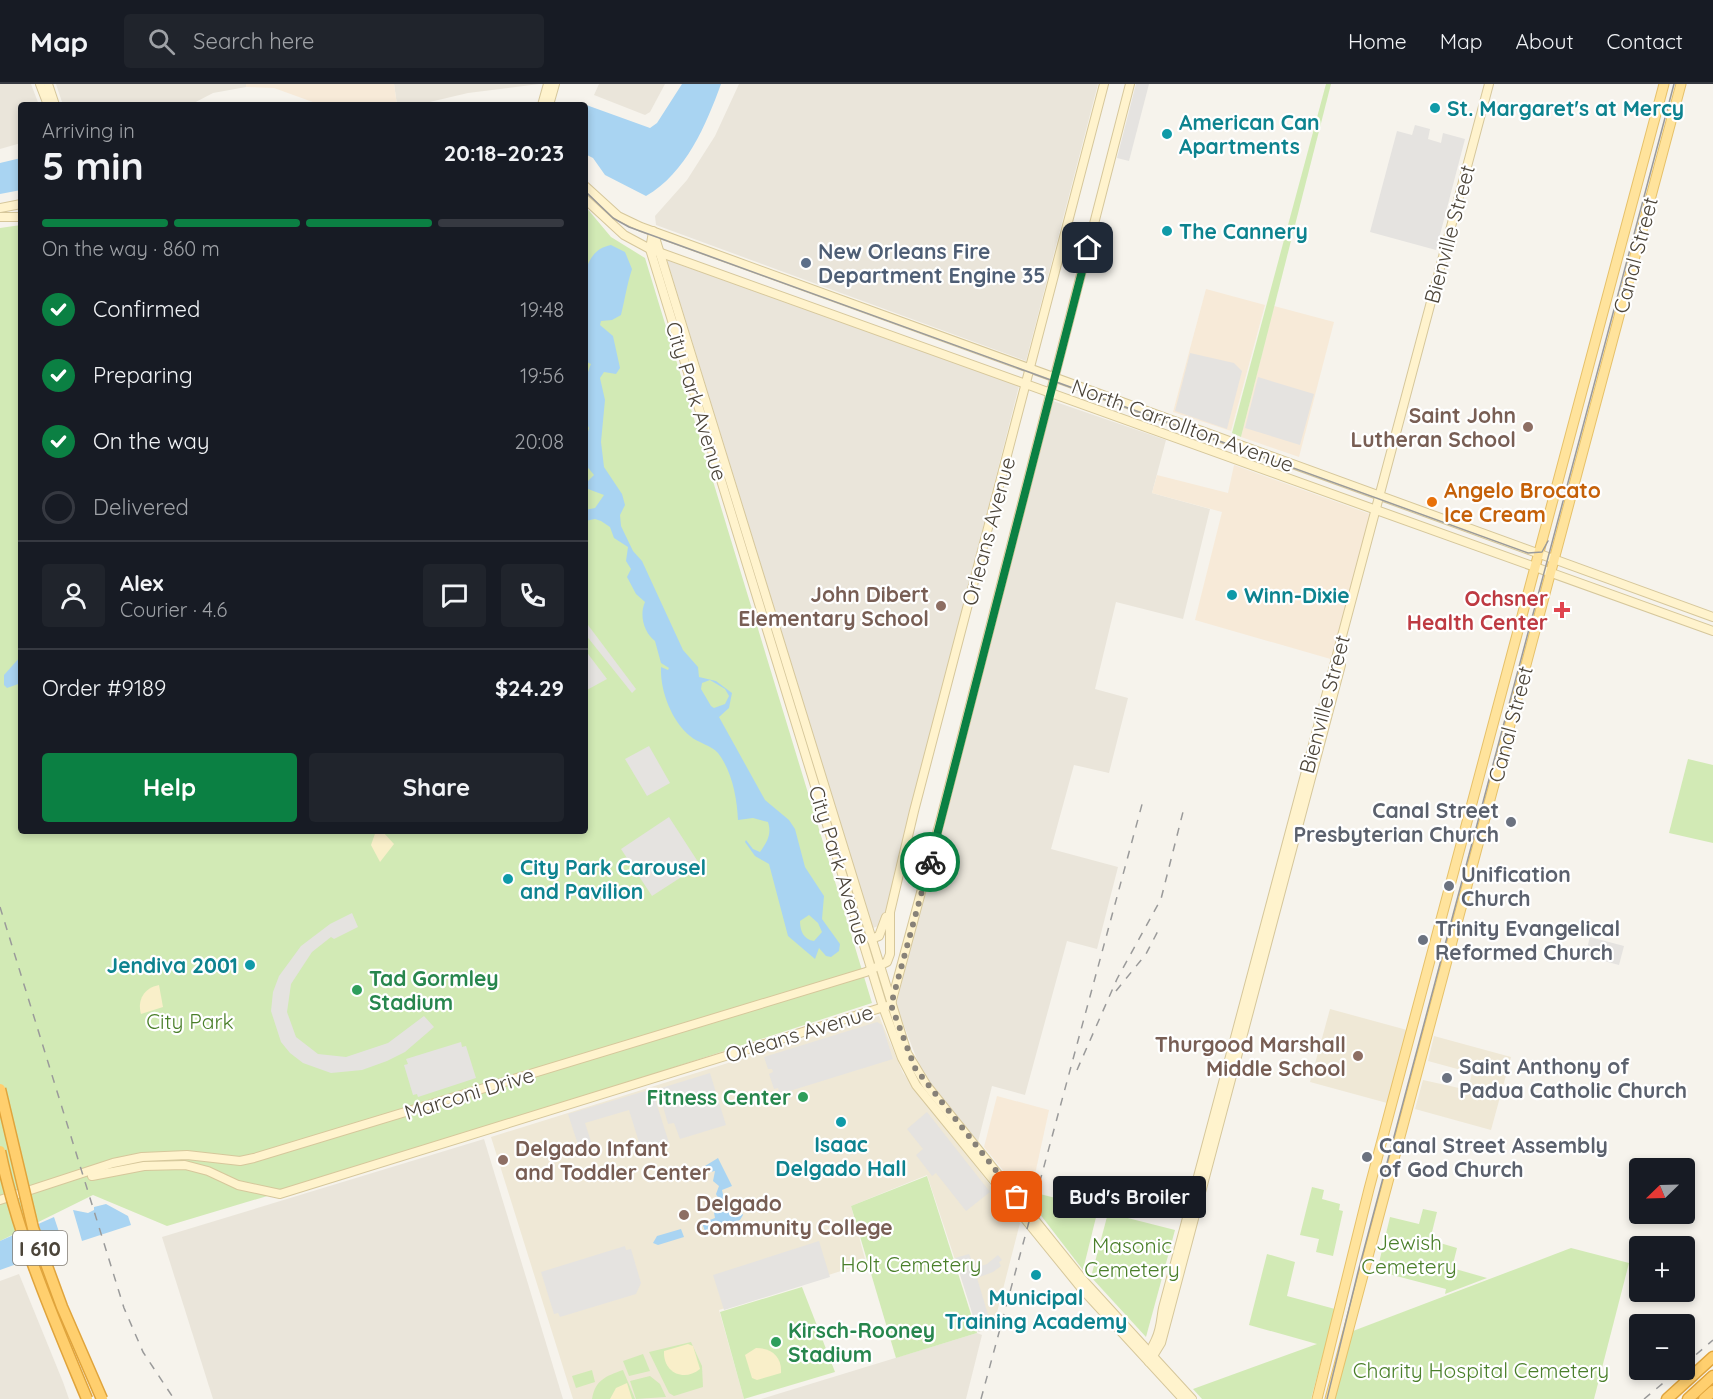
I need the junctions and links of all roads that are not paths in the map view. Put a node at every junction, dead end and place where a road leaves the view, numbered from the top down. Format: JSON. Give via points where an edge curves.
{"nodes":[{"id":1,"x":40,"y":84,"type":"edge"},
{"id":2,"x":48,"y":84,"type":"edge"},
{"id":3,"x":548,"y":84,"type":"edge"},
{"id":4,"x":555,"y":84,"type":"edge"},
{"id":5,"x":1104,"y":84,"type":"edge"},
{"id":6,"x":1130,"y":84,"type":"edge"},
{"id":7,"x":1489,"y":84,"type":"edge"},
{"id":8,"x":1495,"y":84,"type":"edge"},
{"id":9,"x":1664,"y":84,"type":"edge"},
{"id":10,"x":1680,"y":84,"type":"edge"},
{"id":11,"x":47,"y":102,"type":"edge"},
{"id":12,"x":54,"y":102,"type":"edge"},
{"id":13,"x":546,"y":102,"type":"edge"},
{"id":14,"x":546,"y":102,"type":"edge"},
{"id":15,"x":588,"y":189,"type":"edge"},
{"id":16,"x":588,"y":202,"type":"edge"},
{"id":17,"x":18,"y":205,"type":"edge"},
{"id":18,"x":0,"y":208,"type":"edge"},
{"id":19,"x":0,"y":217,"type":"edge"},
{"id":20,"x":18,"y":217,"type":"edge"},
{"id":21,"x":653,"y":231,"type":"junction"},
{"id":22,"x":650,"y":249,"type":"junction"},
{"id":23,"x":660,"y":251,"type":"junction"},
{"id":24,"x":784,"y":279,"type":"junction"},
{"id":25,"x":779,"y":294,"type":"junction"},
{"id":26,"x":1030,"y":369,"type":"junction"},
{"id":27,"x":1054,"y":378,"type":"junction"},
{"id":28,"x":1026,"y":385,"type":"junction"},
{"id":29,"x":1050,"y":393,"type":"junction"},
{"id":30,"x":1232,"y":442,"type":"junction"},
{"id":31,"x":1227,"y":455,"type":"junction"},
{"id":32,"x":1344,"y":482,"type":"junction"},
{"id":33,"x":1383,"y":496,"type":"junction"},
{"id":34,"x":1339,"y":497,"type":"junction"},
{"id":35,"x":1378,"y":512,"type":"junction"},
{"id":36,"x":1426,"y":513,"type":"junction"},
{"id":37,"x":1422,"y":528,"type":"junction"},
{"id":38,"x":1488,"y":536,"type":"junction"},
{"id":39,"x":1485,"y":549,"type":"junction"},
{"id":40,"x":1539,"y":554,"type":"junction"},
{"id":41,"x":1554,"y":560,"type":"junction"},
{"id":42,"x":1536,"y":566,"type":"junction"},
{"id":43,"x":1551,"y":572,"type":"junction"},
{"id":44,"x":1606,"y":578,"type":"junction"},
{"id":45,"x":1602,"y":590,"type":"junction"},
{"id":46,"x":1713,"y":616,"type":"edge"},
{"id":47,"x":1713,"y":630,"type":"edge"},
{"id":48,"x":1341,"y":665,"type":"dead end"},
{"id":49,"x":890,"y":912,"type":"junction"},
{"id":50,"x":871,"y":939,"type":"junction"},
{"id":51,"x":876,"y":968,"type":"junction"},
{"id":52,"x":1425,"y":987,"type":"junction"},
{"id":53,"x":1438,"y":990,"type":"junction"},
{"id":54,"x":888,"y":1004,"type":"junction"},
{"id":55,"x":0,"y":1089,"type":"edge"},
{"id":56,"x":0,"y":1150,"type":"edge"},
{"id":57,"x":1376,"y":1165,"type":"junction"},
{"id":58,"x":1391,"y":1170,"type":"junction"},
{"id":59,"x":62,"y":1182,"type":"junction"},
{"id":60,"x":280,"y":1194,"type":"joint"},
{"id":61,"x":0,"y":1200,"type":"edge"},
{"id":62,"x":1148,"y":1354,"type":"junction"},
{"id":63,"x":1713,"y":1357,"type":"edge"},
{"id":64,"x":1713,"y":1376,"type":"edge"},
{"id":65,"x":1713,"y":1391,"type":"edge"},
{"id":66,"x":87,"y":1399,"type":"edge"},
{"id":67,"x":102,"y":1399,"type":"edge"},
{"id":68,"x":1183,"y":1399,"type":"edge"},
{"id":69,"x":1192,"y":1399,"type":"edge"},
{"id":70,"x":1317,"y":1399,"type":"edge"},
{"id":71,"x":1330,"y":1399,"type":"edge"},
{"id":72,"x":1666,"y":1399,"type":"edge"},
{"id":73,"x":1688,"y":1399,"type":"edge"},
{"id":74,"x":1704,"y":1399,"type":"edge"}],
"edges":[{"from":1,"to":11,"type":"street"},
{"from":2,"to":12,"type":"street"},
{"from":3,"to":13,"type":"street"},
{"from":4,"to":14,"type":"street"},
{"from":5,"to":26,"type":"street","name":"Orleans Avenue"},
{"from":6,"to":27,"type":"street","name":"Orleans Avenue"},
{"from":7,"to":33,"type":"street","name":"Bienville Street"},
{"from":8,"to":33,"type":"street","name":"Bienville Street"},
{"from":9,"to":40,"type":"main road","name":"Canal Street"},
{"from":10,"to":41,"type":"main road","name":"Canal Street"},
{"from":15,"to":21,"type":"street","name":"North Carrollton Avenue","via":[[618,216]]},
{"from":16,"to":22,"type":"street","name":"North Carrollton Avenue","via":[[624,235]]},
{"from":17,"to":18,"type":"street"},
{"from":19,"to":20,"type":"street"},
{"from":21,"to":22,"type":"street"},
{"from":21,"to":23,"type":"street","name":"City Park Avenue"},
{"from":21,"to":24,"type":"street","name":"North Carrollton Avenue"},
{"from":22,"to":23,"type":"street","name":"North Carrollton Avenue"},
{"from":22,"to":51,"type":"street","name":"City Park Avenue"},
{"from":23,"to":25,"type":"street","name":"North Carrollton Avenue"},
{"from":23,"to":50,"type":"street","name":"City Park Avenue"},
{"from":24,"to":25,"type":"street"},
{"from":24,"to":26,"type":"street","name":"North Carrollton Avenue"},
{"from":25,"to":28,"type":"street","name":"North Carrollton Avenue"},
{"from":26,"to":27,"type":"street","name":"North Carrollton Avenue"},
{"from":26,"to":28,"type":"street","name":"Orleans Avenue"},
{"from":27,"to":29,"type":"street","name":"Orleans Avenue"},
{"from":27,"to":30,"type":"street","name":"North Carrollton Avenue"},
{"from":28,"to":29,"type":"street","name":"North Carrollton Avenue"},
{"from":28,"to":49,"type":"street","name":"Orleans Avenue"},
{"from":29,"to":31,"type":"street","name":"North Carrollton Avenue"},
{"from":29,"to":54,"type":"street","name":"Orleans Avenue"},
{"from":30,"to":31,"type":"street"},
{"from":30,"to":32,"type":"street","name":"North Carrollton Avenue"},
{"from":31,"to":34,"type":"street","name":"North Carrollton Avenue"},
{"from":32,"to":33,"type":"street","name":"North Carrollton Avenue"},
{"from":32,"to":34,"type":"street"},
{"from":33,"to":35,"type":"street","name":"Bienville Street"},
{"from":33,"to":36,"type":"street","name":"North Carrollton Avenue"},
{"from":34,"to":35,"type":"street","name":"North Carrollton Avenue"},
{"from":35,"to":37,"type":"street","name":"North Carrollton Avenue"},
{"from":35,"to":62,"type":"street","name":"Bienville Street","via":[[1162,1308],[1161,1324]]},
{"from":36,"to":37,"type":"street"},
{"from":36,"to":38,"type":"street","name":"North Carrollton Avenue"},
{"from":37,"to":39,"type":"street","name":"North Carrollton Avenue"},
{"from":38,"to":39,"type":"street"},
{"from":38,"to":40,"type":"street","name":"North Carrollton Avenue"},
{"from":39,"to":42,"type":"street","name":"North Carrollton Avenue"},
{"from":40,"to":41,"type":"street","name":"North Carrollton Avenue"},
{"from":40,"to":42,"type":"main road","name":"Canal Street"},
{"from":41,"to":43,"type":"main road","name":"Canal Street"},
{"from":41,"to":44,"type":"street","name":"North Carrollton Avenue"},
{"from":42,"to":43,"type":"street","name":"North Carrollton Avenue"},
{"from":42,"to":52,"type":"main road","name":"Canal Street"},
{"from":43,"to":45,"type":"street","name":"North Carrollton Avenue"},
{"from":43,"to":53,"type":"main road","name":"Canal Street"},
{"from":44,"to":45,"type":"street"},
{"from":44,"to":46,"type":"street","name":"North Carrollton Avenue"},
{"from":45,"to":47,"type":"street","name":"North Carrollton Avenue"},
{"from":48,"to":62,"type":"street","name":"Bienville Street","via":[[1161,1343]]},
{"from":49,"to":50,"type":"street","via":[[879,936]]},
{"from":49,"to":51,"type":"street","name":"Orleans Avenue","via":[[890,954]]},
{"from":50,"to":51,"type":"street","name":"City Park Avenue"},
{"from":51,"to":54,"type":"street"},
{"from":51,"to":59,"type":"street","name":"Marconi Drive","via":[[254,1158],[240,1161],[187,1155],[142,1157]]},
{"from":52,"to":53,"type":"main road"},
{"from":52,"to":57,"type":"main road","name":"Canal Street"},
{"from":53,"to":58,"type":"main road","name":"Canal Street"},
{"from":54,"to":60,"type":"street","name":"Orleans Avenue"},
{"from":54,"to":62,"type":"street","via":[[927,1086]]},
{"from":54,"to":62,"type":"street","via":[[902,1058],[916,1085],[1082,1289]]},
{"from":55,"to":67,"type":"highway","number":"I 610","bridge":true,"via":[[33,1228]]},
{"from":56,"to":66,"type":"highway","number":"I 610","bridge":true,"via":[[32,1265]]},
{"from":57,"to":58,"type":"main road"},
{"from":57,"to":70,"type":"main road","name":"Canal Street"},
{"from":58,"to":71,"type":"main road","name":"Canal Street"},
{"from":59,"to":60,"type":"street","name":"Marconi Drive","via":[[144,1166],[185,1165],[238,1185]]},
{"from":59,"to":61,"type":"street","name":"Marconi Drive"},
{"from":62,"to":68,"type":"street"},
{"from":62,"to":69,"type":"street"},
{"from":63,"to":72,"type":"highway"},
{"from":64,"to":73,"type":"highway"},
{"from":65,"to":74,"type":"highway"}]}
